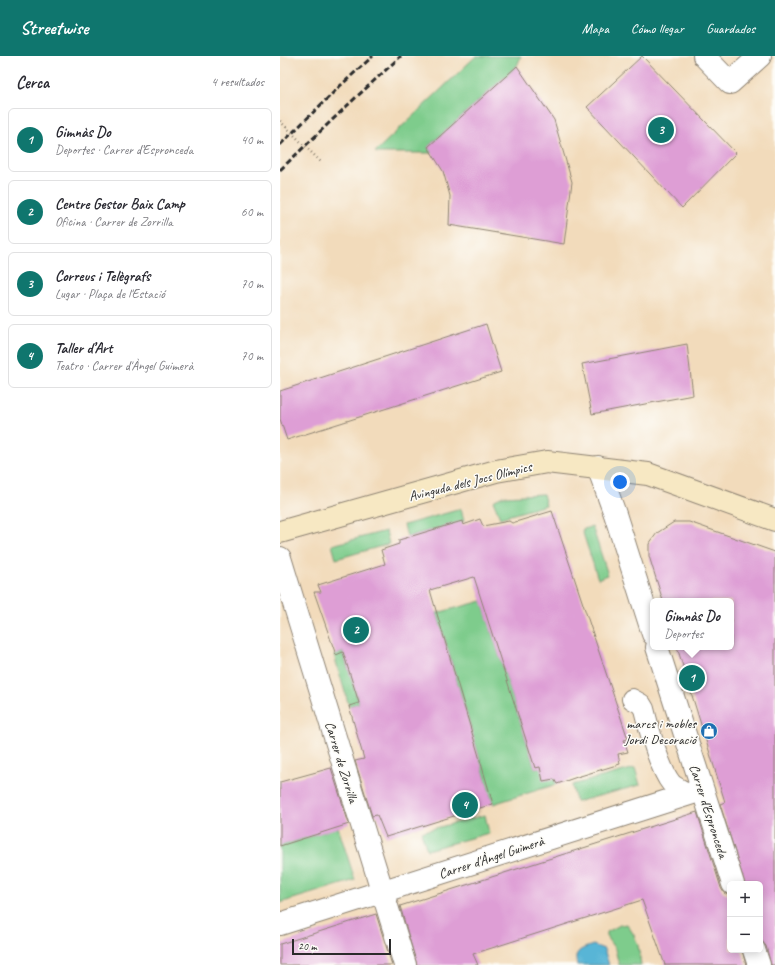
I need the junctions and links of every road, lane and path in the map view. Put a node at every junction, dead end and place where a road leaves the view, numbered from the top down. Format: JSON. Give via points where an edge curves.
{"nodes":[{"id":1,"x":704,"y":56,"type":"edge"},
{"id":2,"x":760,"y":56,"type":"edge"},
{"id":3,"x":775,"y":62,"type":"edge"},
{"id":4,"x":730,"y":83,"type":"junction"},
{"id":5,"x":280,"y":121,"type":"edge"},
{"id":6,"x":322,"y":163,"type":"dead end"},
{"id":7,"x":598,"y":467,"type":"junction"},
{"id":8,"x":775,"y":520,"type":"edge"},
{"id":9,"x":280,"y":532,"type":"edge"},
{"id":10,"x":280,"y":558,"type":"edge"},
{"id":11,"x":650,"y":625,"type":"edge"},
{"id":12,"x":658,"y":650,"type":"edge"},
{"id":13,"x":632,"y":699,"type":"dead end"},
{"id":14,"x":696,"y":792,"type":"junction"},
{"id":15,"x":732,"y":881,"type":"edge"},
{"id":16,"x":382,"y":892,"type":"junction"},
{"id":17,"x":280,"y":924,"type":"edge"},
{"id":18,"x":755,"y":953,"type":"edge"},
{"id":19,"x":405,"y":965,"type":"edge"},
{"id":20,"x":759,"y":965,"type":"edge"}],
"edges":[{"from":1,"to":4,"type":"street"},
{"from":2,"to":4,"type":"street"},
{"from":3,"to":4,"type":"street"},
{"from":5,"to":6,"type":"path"},
{"from":7,"to":8,"type":"street","name":"Avinguda dels Jocs Olímpics","via":[[648,474]]},
{"from":7,"to":9,"type":"street","name":"Avinguda dels Jocs Olímpics","via":[[547,462],[496,471]]},
{"from":7,"to":11,"type":"street"},
{"from":10,"to":16,"type":"street","name":"Carrer de Zorrilla"},
{"from":12,"to":14,"type":"street","name":"Carrer d’Espronceda"},
{"from":13,"to":14,"type":"lane","via":[[644,709],[659,757],[672,784],[677,788]]},
{"from":14,"to":15,"type":"street","name":"Carrer d’Espronceda"},
{"from":14,"to":16,"type":"street","name":"Carrer d'Àngel Guimerà"},
{"from":16,"to":17,"type":"street","name":"Carrer d'Àngel Guimerà"},
{"from":16,"to":19,"type":"street","name":"Carrer de Zorrilla"},
{"from":18,"to":20,"type":"street"}]}
